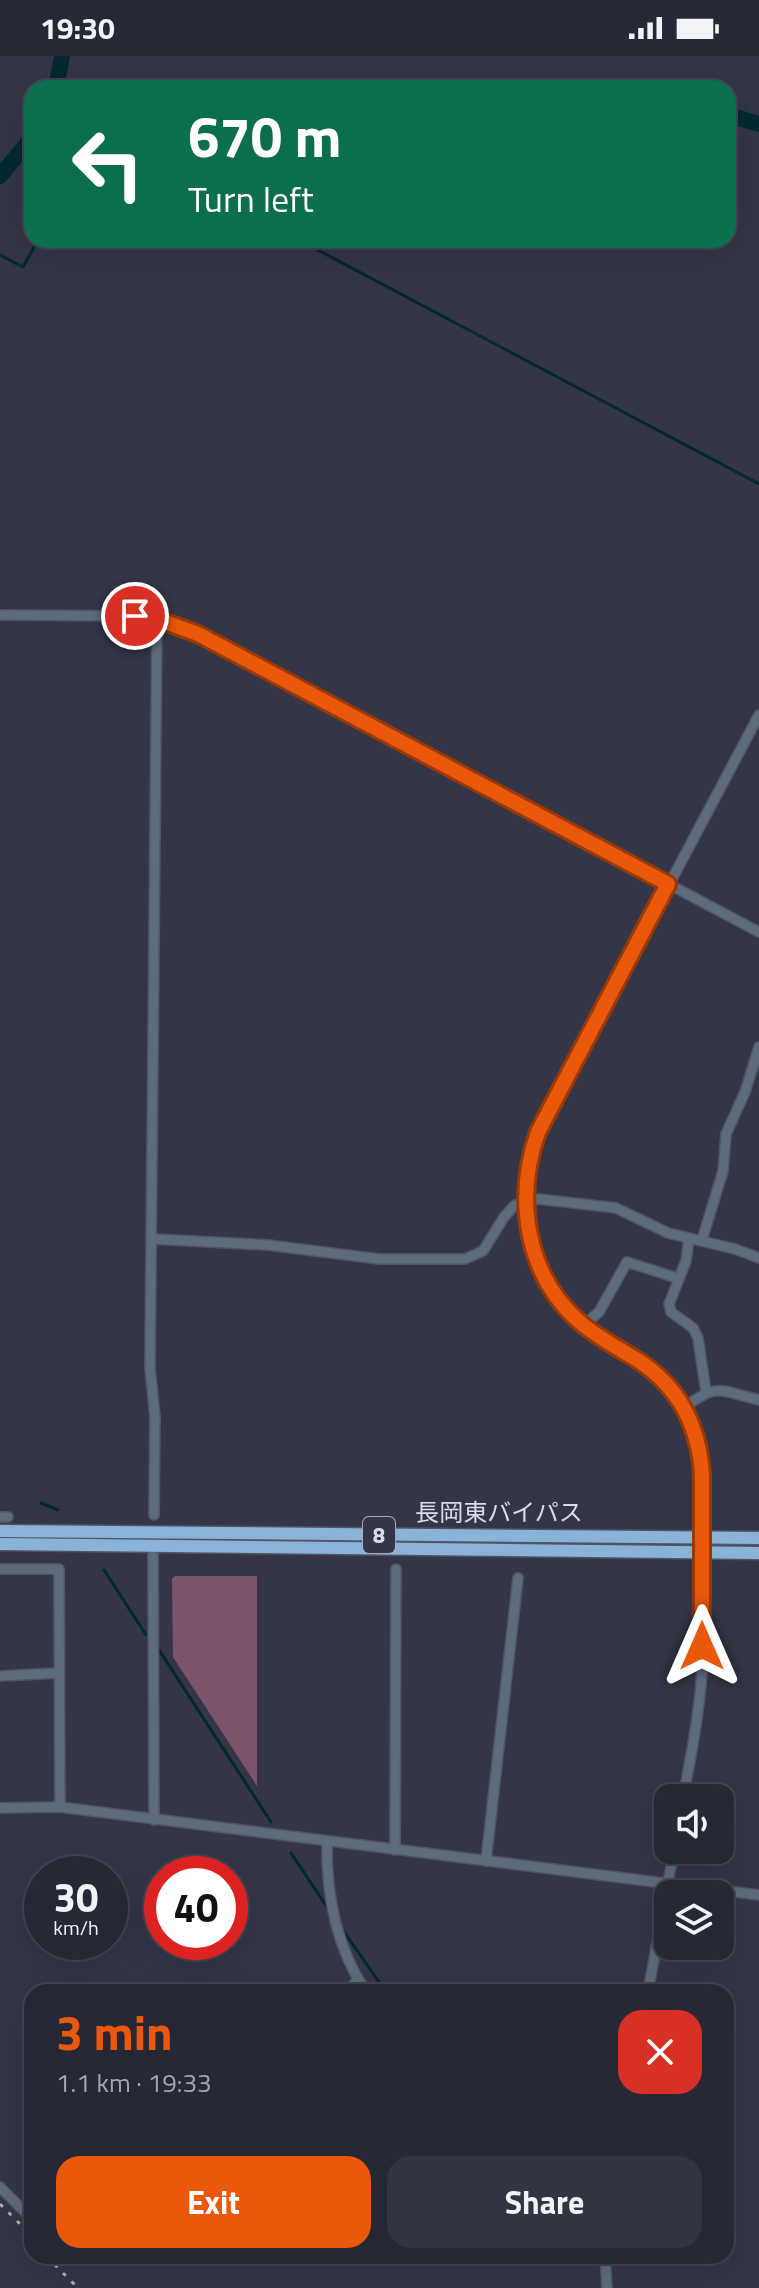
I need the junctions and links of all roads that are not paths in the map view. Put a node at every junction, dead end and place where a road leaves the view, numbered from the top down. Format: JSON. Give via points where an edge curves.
{"nodes":[{"id":1,"x":0,"y":615,"type":"edge"},
{"id":2,"x":157,"y":619,"type":"junction"},
{"id":3,"x":759,"y":715,"type":"edge"},
{"id":4,"x":668,"y":884,"type":"junction"},
{"id":5,"x":759,"y":932,"type":"edge"},
{"id":6,"x":759,"y":1047,"type":"edge"},
{"id":7,"x":525,"y":1201,"type":"junction"},
{"id":8,"x":153,"y":1239,"type":"junction"},
{"id":9,"x":689,"y":1239,"type":"junction"},
{"id":10,"x":702,"y":1240,"type":"junction"},
{"id":11,"x":759,"y":1258,"type":"edge"},
{"id":12,"x":677,"y":1278,"type":"junction"},
{"id":13,"x":584,"y":1325,"type":"junction"},
{"id":14,"x":706,"y":1392,"type":"junction"},
{"id":15,"x":759,"y":1400,"type":"edge"},
{"id":16,"x":685,"y":1407,"type":"junction"},
{"id":17,"x":154,"y":1515,"type":"dead end"},
{"id":18,"x":0,"y":1531,"type":"edge"},
{"id":19,"x":702,"y":1537,"type":"junction"},
{"id":20,"x":759,"y":1538,"type":"edge"},
{"id":21,"x":0,"y":1544,"type":"edge"},
{"id":22,"x":702,"y":1551,"type":"junction"},
{"id":23,"x":759,"y":1553,"type":"edge"},
{"id":24,"x":153,"y":1554,"type":"dead end"},
{"id":25,"x":0,"y":1569,"type":"edge"},
{"id":26,"x":396,"y":1569,"type":"dead end"},
{"id":27,"x":518,"y":1578,"type":"dead end"},
{"id":28,"x":58,"y":1673,"type":"junction"},
{"id":29,"x":0,"y":1676,"type":"edge"},
{"id":30,"x":686,"y":1784,"type":"edge"},
{"id":31,"x":60,"y":1807,"type":"junction"},
{"id":32,"x":0,"y":1808,"type":"edge"},
{"id":33,"x":154,"y":1820,"type":"junction"},
{"id":34,"x":327,"y":1841,"type":"junction"},
{"id":35,"x":395,"y":1850,"type":"junction"},
{"id":36,"x":486,"y":1861,"type":"junction"},
{"id":37,"x":654,"y":1883,"type":"edge"},
{"id":38,"x":734,"y":1892,"type":"edge"},
{"id":39,"x":759,"y":1895,"type":"edge"},
{"id":40,"x":654,"y":1958,"type":"edge"},
{"id":41,"x":358,"y":1980,"type":"junction"},
{"id":42,"x":354,"y":1984,"type":"edge"},
{"id":43,"x":361,"y":1984,"type":"edge"},
{"id":44,"x":649,"y":1984,"type":"edge"},
{"id":45,"x":0,"y":2187,"type":"edge"},
{"id":46,"x":24,"y":2211,"type":"edge"},
{"id":47,"x":606,"y":2264,"type":"edge"},
{"id":48,"x":607,"y":2288,"type":"edge"}],
"edges":[{"from":1,"to":2,"type":"street"},
{"from":2,"to":4,"type":"street","via":[[198,634]]},
{"from":2,"to":8,"type":"street"},
{"from":3,"to":4,"type":"street"},
{"from":4,"to":5,"type":"street"},
{"from":4,"to":7,"type":"street","via":[[538,1132]]},
{"from":6,"to":10,"type":"street","via":[[726,1134],[723,1171]]},
{"from":7,"to":8,"type":"street","via":[[508,1211],[483,1251],[465,1259],[379,1259],[268,1245]]},
{"from":7,"to":9,"type":"street","via":[[616,1208]]},
{"from":7,"to":13,"type":"street","via":[[532,1247],[546,1278]]},
{"from":8,"to":17,"type":"street"},
{"from":9,"to":10,"type":"street"},
{"from":9,"to":12,"type":"street"},
{"from":10,"to":11,"type":"street"},
{"from":12,"to":13,"type":"street","via":[[627,1262],[599,1312]]},
{"from":12,"to":14,"type":"street","via":[[671,1312],[698,1338]]},
{"from":13,"to":16,"type":"street","via":[[653,1371]]},
{"from":14,"to":15,"type":"street"},
{"from":14,"to":16,"type":"street"},
{"from":16,"to":19,"type":"street","via":[[701,1453]]},
{"from":18,"to":19,"type":"highway","name":"長岡東バイパス","number":"8"},
{"from":19,"to":20,"type":"highway","name":"長岡東バイパス","number":"8"},
{"from":19,"to":22,"type":"street"},
{"from":21,"to":22,"type":"highway","name":"長岡東バイパス","number":"8"},
{"from":22,"to":23,"type":"highway","name":"長岡東バイパス","number":"8"},
{"from":22,"to":30,"type":"street","via":[[702,1671]]},
{"from":24,"to":33,"type":"street"},
{"from":25,"to":28,"type":"street","via":[[59,1569]]},
{"from":26,"to":35,"type":"street"},
{"from":27,"to":36,"type":"street"},
{"from":28,"to":29,"type":"street"},
{"from":28,"to":31,"type":"street"},
{"from":31,"to":32,"type":"street"},
{"from":31,"to":33,"type":"street"},
{"from":33,"to":34,"type":"street"},
{"from":34,"to":35,"type":"street"},
{"from":34,"to":41,"type":"street","via":[[332,1910]]},
{"from":35,"to":36,"type":"street"},
{"from":36,"to":37,"type":"street"},
{"from":38,"to":39,"type":"street"},
{"from":40,"to":44,"type":"street"},
{"from":41,"to":42,"type":"street"},
{"from":41,"to":43,"type":"street"},
{"from":45,"to":46,"type":"street"},
{"from":47,"to":48,"type":"street"}]}
